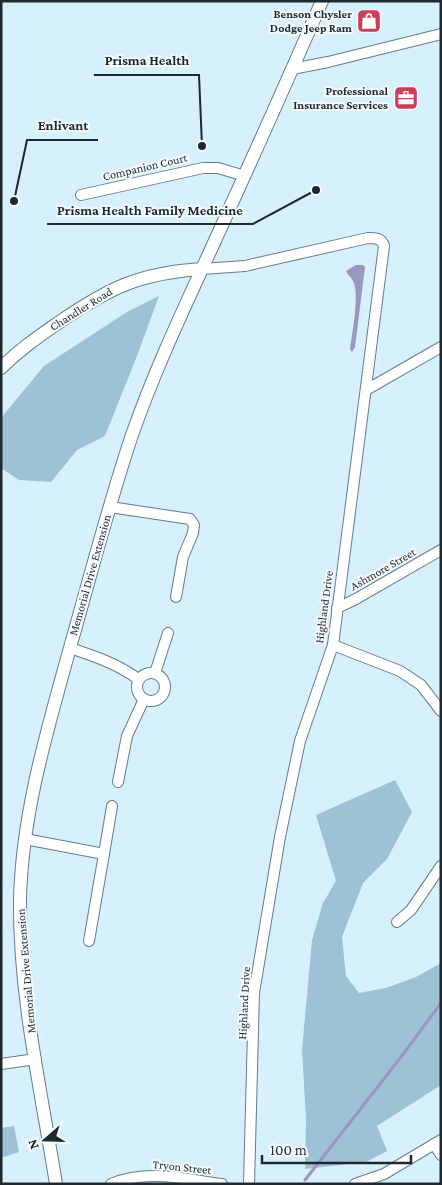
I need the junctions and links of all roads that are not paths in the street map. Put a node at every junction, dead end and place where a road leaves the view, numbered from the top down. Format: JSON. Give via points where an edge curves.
{"nodes":[{"id":1,"x":322,"y":1,"type":"edge"},
{"id":2,"x":441,"y":34,"type":"edge"},
{"id":3,"x":292,"y":69,"type":"junction"},
{"id":4,"x":245,"y":176,"type":"junction"},
{"id":5,"x":81,"y":195,"type":"dead end"},
{"id":6,"x":202,"y":269,"type":"junction"},
{"id":7,"x":441,"y":347,"type":"edge"},
{"id":8,"x":1,"y":368,"type":"edge"},
{"id":9,"x":366,"y":390,"type":"junction"},
{"id":10,"x":110,"y":506,"type":"junction"},
{"id":11,"x":441,"y":550,"type":"edge"},
{"id":12,"x":176,"y":597,"type":"dead end"},
{"id":13,"x":337,"y":608,"type":"junction"},
{"id":14,"x":168,"y":633,"type":"dead end"},
{"id":15,"x":333,"y":645,"type":"junction"},
{"id":16,"x":70,"y":648,"type":"junction"},
{"id":17,"x":155,"y":673,"type":"junction"},
{"id":18,"x":138,"y":679,"type":"junction"},
{"id":19,"x":144,"y":699,"type":"junction"},
{"id":20,"x":441,"y":711,"type":"edge"},
{"id":21,"x":118,"y":782,"type":"dead end"},
{"id":22,"x":112,"y":806,"type":"dead end"},
{"id":23,"x":25,"y":840,"type":"junction"},
{"id":24,"x":104,"y":854,"type":"junction"},
{"id":25,"x":441,"y":866,"type":"edge"},
{"id":26,"x":396,"y":922,"type":"dead end"},
{"id":27,"x":89,"y":941,"type":"dead end"},
{"id":28,"x":36,"y":1059,"type":"junction"},
{"id":29,"x":1,"y":1064,"type":"edge"},
{"id":30,"x":438,"y":1142,"type":"edge"},
{"id":31,"x":441,"y":1154,"type":"edge"},
{"id":32,"x":56,"y":1184,"type":"edge"},
{"id":33,"x":111,"y":1184,"type":"edge"},
{"id":34,"x":222,"y":1184,"type":"edge"},
{"id":35,"x":249,"y":1184,"type":"edge"},
{"id":36,"x":355,"y":1184,"type":"edge"}],
"edges":[{"from":1,"to":3,"type":"street","name":"Memorial Drive Extension"},
{"from":2,"to":3,"type":"street"},
{"from":3,"to":4,"type":"street","name":"Memorial Drive Extension"},
{"from":4,"to":5,"type":"street","name":"Companion Court","via":[[218,168],[203,168]]},
{"from":4,"to":6,"type":"street","name":"Memorial Drive Extension"},
{"from":6,"to":8,"type":"street","name":"Chandler Road","via":[[140,278],[111,290],[28,343]]},
{"from":6,"to":9,"type":"street","name":"Highland Drive","via":[[251,264],[368,238],[383,242]]},
{"from":6,"to":10,"type":"street","name":"Memorial Drive Extension","via":[[132,434]]},
{"from":7,"to":9,"type":"street"},
{"from":9,"to":13,"type":"street","name":"Highland Drive"},
{"from":10,"to":12,"type":"street","via":[[190,519],[193,533],[183,557]]},
{"from":10,"to":16,"type":"street","name":"Memorial Drive Extension"},
{"from":11,"to":13,"type":"street","name":"Ashmore Street"},
{"from":13,"to":15,"type":"street","name":"Highland Drive"},
{"from":14,"to":17,"type":"street"},
{"from":15,"to":20,"type":"street","via":[[400,671],[421,685]]},
{"from":15,"to":35,"type":"street","name":"Highland Drive","via":[[300,741],[257,971]]},
{"from":16,"to":18,"type":"street"},
{"from":16,"to":23,"type":"street","name":"Memorial Drive Extension","via":[[35,781]]},
{"from":17,"to":18,"type":"street","via":[[146,673]]},
{"from":17,"to":19,"type":"street","via":[[164,683],[164,691],[156,700]]},
{"from":18,"to":19,"type":"street","via":[[136,688]]},
{"from":19,"to":21,"type":"street","via":[[127,736]]},
{"from":22,"to":24,"type":"street"},
{"from":23,"to":24,"type":"street"},
{"from":23,"to":28,"type":"street","name":"Memorial Drive Extension","via":[[20,900],[22,941]]},
{"from":24,"to":27,"type":"street"},
{"from":25,"to":26,"type":"street","via":[[411,910]]},
{"from":28,"to":29,"type":"street"},
{"from":28,"to":32,"type":"street","name":"Memorial Drive Extension"},
{"from":30,"to":31,"type":"street"},
{"from":30,"to":36,"type":"street","via":[[384,1174]]},
{"from":33,"to":34,"type":"street","name":"Tryon Street","via":[[132,1177],[158,1175]]}]}
